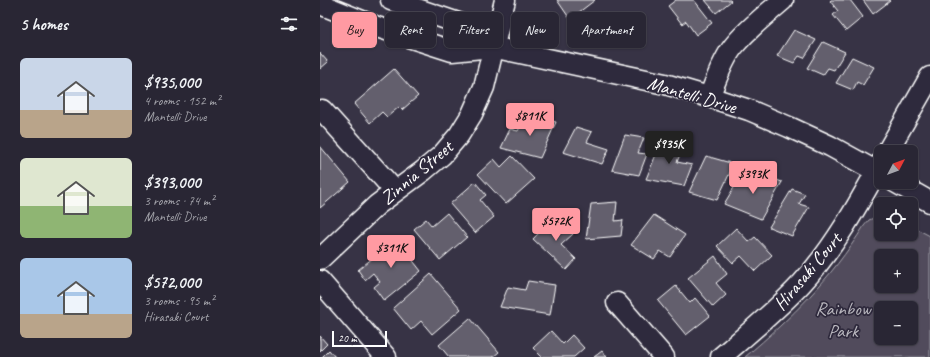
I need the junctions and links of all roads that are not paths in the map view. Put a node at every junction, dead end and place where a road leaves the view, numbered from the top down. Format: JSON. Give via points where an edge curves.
{"nodes":[{"id":1,"x":391,"y":0,"type":"edge"},
{"id":2,"x":504,"y":0,"type":"edge"},
{"id":3,"x":783,"y":0,"type":"edge"},
{"id":4,"x":320,"y":4,"type":"edge"},
{"id":5,"x":501,"y":12,"type":"edge"},
{"id":6,"x":444,"y":18,"type":"edge"},
{"id":7,"x":482,"y":48,"type":"edge"},
{"id":8,"x":492,"y":48,"type":"edge"},
{"id":9,"x":497,"y":48,"type":"edge"},
{"id":10,"x":930,"y":76,"type":"edge"},
{"id":11,"x":710,"y":97,"type":"junction"},
{"id":12,"x":322,"y":110,"type":"dead end"},
{"id":13,"x":891,"y":145,"type":"edge"},
{"id":14,"x":874,"y":167,"type":"edge"},
{"id":15,"x":874,"y":179,"type":"edge"},
{"id":16,"x":907,"y":189,"type":"edge"},
{"id":17,"x":395,"y":191,"type":"junction"},
{"id":18,"x":930,"y":202,"type":"edge"},
{"id":19,"x":320,"y":259,"type":"edge"},
{"id":20,"x":320,"y":281,"type":"edge"},
{"id":21,"x":618,"y":303,"type":"dead end"},
{"id":22,"x":386,"y":357,"type":"edge"},
{"id":23,"x":664,"y":357,"type":"edge"},
{"id":24,"x":721,"y":357,"type":"edge"}],
"edges":[{"from":1,"to":6,"type":"street","name":"Mantelli Drive"},
{"from":2,"to":5,"type":"street","name":"Zinnia Street"},
{"from":3,"to":11,"type":"street","via":[[733,47]]},
{"from":4,"to":7,"type":"street","name":"Mantelli Drive","via":[[377,27],[452,51]]},
{"from":8,"to":17,"type":"street","name":"Zinnia Street","via":[[484,87],[459,135],[442,155]]},
{"from":9,"to":11,"type":"street","name":"Mantelli Drive","via":[[665,84]]},
{"from":10,"to":13,"type":"street"},
{"from":11,"to":14,"type":"street","name":"Mantelli Drive","via":[[789,127]]},
{"from":12,"to":17,"type":"street"},
{"from":15,"to":24,"type":"street","name":"Hirasaki Court","via":[[828,251],[802,282],[773,312]]},
{"from":16,"to":18,"type":"street"},
{"from":17,"to":19,"type":"street","name":"Zinnia Street"},
{"from":20,"to":22,"type":"street"},
{"from":21,"to":23,"type":"street"}]}
